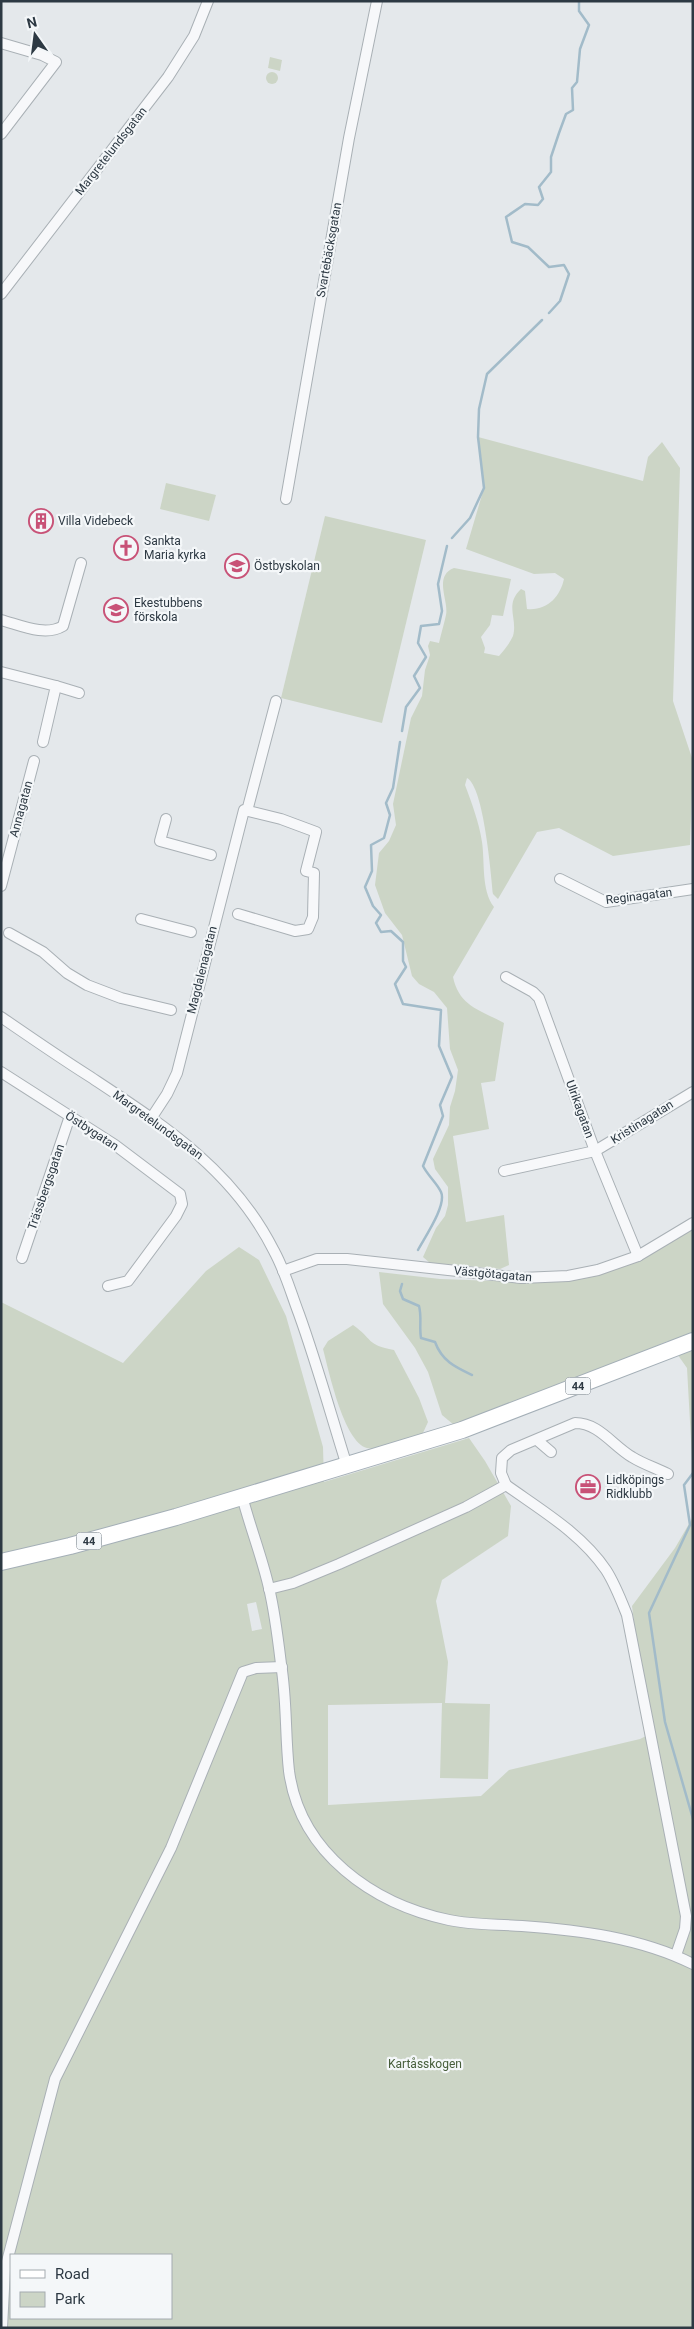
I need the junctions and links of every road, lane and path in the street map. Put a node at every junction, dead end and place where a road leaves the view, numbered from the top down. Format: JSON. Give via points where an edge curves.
{"nodes":[{"id":1,"x":208,"y":1,"type":"edge"},
{"id":2,"x":377,"y":1,"type":"edge"},
{"id":3,"x":1,"y":43,"type":"edge"},
{"id":4,"x":1,"y":134,"type":"edge"},
{"id":5,"x":1,"y":294,"type":"edge"},
{"id":6,"x":286,"y":499,"type":"dead end"},
{"id":7,"x":81,"y":563,"type":"dead end"},
{"id":8,"x":1,"y":620,"type":"edge"},
{"id":9,"x":1,"y":672,"type":"edge"},
{"id":10,"x":56,"y":686,"type":"junction"},
{"id":11,"x":80,"y":693,"type":"dead end"},
{"id":12,"x":276,"y":701,"type":"dead end"},
{"id":13,"x":43,"y":742,"type":"dead end"},
{"id":14,"x":34,"y":762,"type":"dead end"},
{"id":15,"x":244,"y":814,"type":"junction"},
{"id":16,"x":166,"y":818,"type":"dead end"},
{"id":17,"x":211,"y":855,"type":"dead end"},
{"id":18,"x":560,"y":879,"type":"dead end"},
{"id":19,"x":1,"y":886,"type":"edge"},
{"id":20,"x":693,"y":889,"type":"edge"},
{"id":21,"x":238,"y":914,"type":"dead end"},
{"id":22,"x":141,"y":919,"type":"dead end"},
{"id":23,"x":191,"y":932,"type":"dead end"},
{"id":24,"x":9,"y":933,"type":"dead end"},
{"id":25,"x":506,"y":977,"type":"dead end"},
{"id":26,"x":171,"y":1010,"type":"dead end"},
{"id":27,"x":1,"y":1017,"type":"edge"},
{"id":28,"x":1,"y":1072,"type":"edge"},
{"id":29,"x":693,"y":1092,"type":"edge"},
{"id":30,"x":70,"y":1116,"type":"junction"},
{"id":31,"x":152,"y":1118,"type":"junction"},
{"id":32,"x":595,"y":1151,"type":"junction"},
{"id":33,"x":504,"y":1171,"type":"dead end"},
{"id":34,"x":693,"y":1223,"type":"edge"},
{"id":35,"x":638,"y":1256,"type":"junction"},
{"id":36,"x":22,"y":1258,"type":"dead end"},
{"id":37,"x":283,"y":1270,"type":"junction"},
{"id":38,"x":108,"y":1286,"type":"dead end"},
{"id":39,"x":693,"y":1341,"type":"edge"},
{"id":40,"x":537,"y":1440,"type":"junction"},
{"id":41,"x":551,"y":1452,"type":"dead end"},
{"id":42,"x":347,"y":1466,"type":"junction"},
{"id":43,"x":668,"y":1474,"type":"dead end"},
{"id":44,"x":506,"y":1485,"type":"junction"},
{"id":45,"x":242,"y":1496,"type":"junction"},
{"id":46,"x":1,"y":1562,"type":"edge"},
{"id":47,"x":269,"y":1589,"type":"junction"},
{"id":48,"x":282,"y":1667,"type":"junction"},
{"id":49,"x":676,"y":1955,"type":"junction"},
{"id":50,"x":693,"y":1964,"type":"edge"},
{"id":51,"x":2,"y":2328,"type":"edge"}],
"edges":[{"from":1,"to":5,"type":"street","name":"Margretelundsgatan","via":[[194,36],[164,84]]},
{"from":2,"to":6,"type":"street","name":"Svartebäcksgatan","via":[[349,138]]},
{"from":3,"to":4,"type":"street","via":[[56,62]]},
{"from":7,"to":8,"type":"street","via":[[63,626],[43,631]]},
{"from":9,"to":10,"type":"street"},
{"from":10,"to":11,"type":"street"},
{"from":10,"to":13,"type":"street"},
{"from":12,"to":15,"type":"street","name":"Magdalenagatan"},
{"from":14,"to":19,"type":"street","name":"Annagatan"},
{"from":15,"to":21,"type":"street","via":[[274,817],[316,832],[306,871],[314,873],[313,917],[308,929],[295,931]]},
{"from":15,"to":31,"type":"street","name":"Magdalenagatan","via":[[177,1074]]},
{"from":16,"to":17,"type":"street","via":[[160,841]]},
{"from":18,"to":20,"type":"street","name":"Reginagatan","via":[[606,902]]},
{"from":22,"to":23,"type":"street"},
{"from":24,"to":26,"type":"street","via":[[43,952],[67,973],[95,989]]},
{"from":25,"to":32,"type":"street","name":"Ulrikagatan","via":[[538,998]]},
{"from":27,"to":31,"type":"street","name":"Margretelundsgatan"},
{"from":28,"to":30,"type":"street","name":"Östbygatan"},
{"from":29,"to":32,"type":"street","name":"Kristinagatan"},
{"from":30,"to":36,"type":"street","name":"Trässbergsgatan"},
{"from":30,"to":38,"type":"street","name":"Östbygatan","via":[[124,1152],[180,1194],[182,1199],[180,1209],[128,1281]]},
{"from":31,"to":37,"type":"street","name":"Margretelundsgatan","via":[[192,1148],[221,1176],[265,1234]]},
{"from":32,"to":33,"type":"street","name":"Kristinagatan"},
{"from":32,"to":35,"type":"street","name":"Ulrikagatan"},
{"from":34,"to":35,"type":"street","name":"Västgötagatan"},
{"from":35,"to":37,"type":"street","name":"Västgötagatan","via":[[581,1274],[539,1278],[347,1259],[317,1259]]},
{"from":37,"to":42,"type":"street","name":"Margretelundsgatan"},
{"from":39,"to":42,"type":"main road","number":"44","via":[[462,1430]]},
{"from":40,"to":41,"type":"street"},
{"from":40,"to":43,"type":"street","via":[[575,1423],[585,1423],[632,1456]]},
{"from":40,"to":44,"type":"street","via":[[511,1450],[502,1458],[501,1473]]},
{"from":42,"to":45,"type":"main road","number":"44"},
{"from":44,"to":47,"type":"street","via":[[348,1560],[293,1584]]},
{"from":44,"to":49,"type":"street","via":[[553,1518],[592,1554],[605,1569],[627,1615],[686,1916]]},
{"from":45,"to":46,"type":"main road","number":"44","via":[[70,1546]]},
{"from":45,"to":47,"type":"street"},
{"from":47,"to":48,"type":"street"},
{"from":48,"to":49,"type":"street","via":[[290,1772],[299,1805],[311,1831],[348,1874],[384,1898],[450,1920],[589,1933]]},
{"from":48,"to":51,"type":"street","via":[[243,1672],[170,1848],[55,2079],[5,2269]]},
{"from":49,"to":50,"type":"street"}]}
